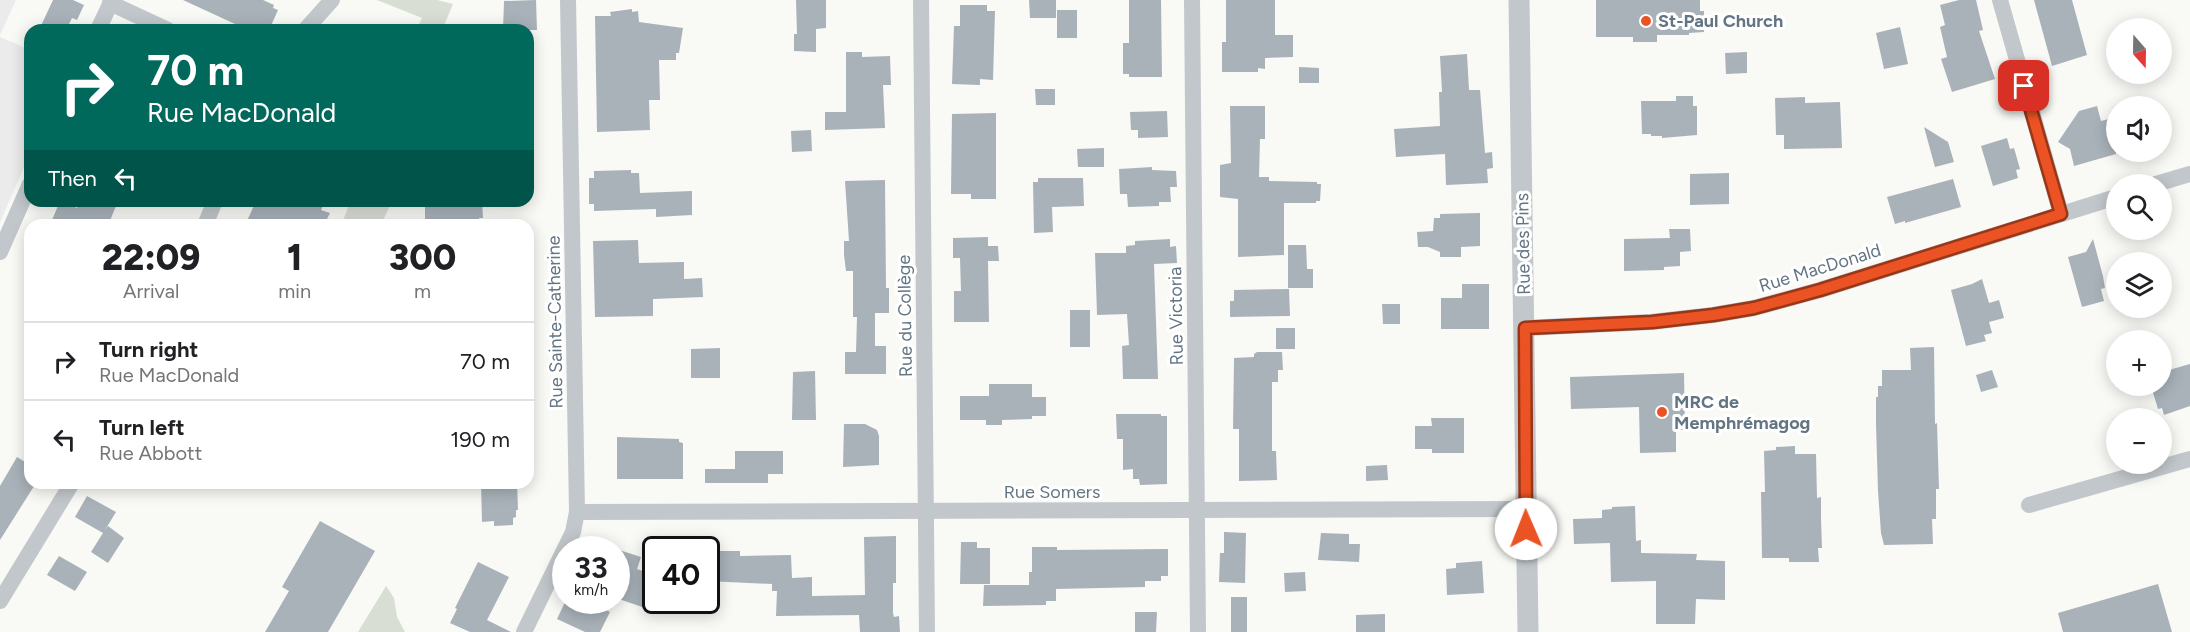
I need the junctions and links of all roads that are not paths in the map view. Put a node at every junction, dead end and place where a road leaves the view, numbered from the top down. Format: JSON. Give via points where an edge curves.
{"nodes":[{"id":1,"x":332,"y":0,"type":"edge"},
{"id":2,"x":568,"y":0,"type":"edge"},
{"id":3,"x":921,"y":0,"type":"edge"},
{"id":4,"x":1192,"y":0,"type":"edge"},
{"id":5,"x":1519,"y":0,"type":"edge"},
{"id":6,"x":2000,"y":0,"type":"edge"},
{"id":7,"x":111,"y":1,"type":"edge"},
{"id":8,"x":101,"y":24,"type":"edge"},
{"id":9,"x":156,"y":24,"type":"edge"},
{"id":10,"x":310,"y":24,"type":"edge"},
{"id":11,"x":2190,"y":174,"type":"edge"},
{"id":12,"x":2172,"y":179,"type":"edge"},
{"id":13,"x":24,"y":198,"type":"edge"},
{"id":14,"x":2106,"y":200,"type":"edge"},
{"id":15,"x":2061,"y":214,"type":"junction"},
{"id":16,"x":0,"y":252,"type":"edge"},
{"id":17,"x":1525,"y":328,"type":"junction"},
{"id":18,"x":2190,"y":459,"type":"edge"},
{"id":19,"x":68,"y":489,"type":"edge"},
{"id":20,"x":2029,"y":505,"type":"dead end"},
{"id":21,"x":1526,"y":508,"type":"junction"},
{"id":22,"x":1198,"y":510,"type":"junction"},
{"id":23,"x":577,"y":512,"type":"junction"},
{"id":24,"x":927,"y":512,"type":"junction"},
{"id":25,"x":0,"y":601,"type":"edge"},
{"id":26,"x":524,"y":632,"type":"edge"},
{"id":27,"x":927,"y":632,"type":"edge"},
{"id":28,"x":1198,"y":632,"type":"edge"},
{"id":29,"x":1528,"y":632,"type":"edge"}],
"edges":[{"from":1,"to":10,"type":"street"},
{"from":2,"to":23,"type":"street","name":"Rue Sainte-Catherine"},
{"from":3,"to":24,"type":"street","name":"Rue du Collège"},
{"from":4,"to":22,"type":"street","name":"Rue Victoria"},
{"from":5,"to":17,"type":"street","name":"Rue des Pins"},
{"from":6,"to":15,"type":"street"},
{"from":7,"to":8,"type":"street"},
{"from":7,"to":9,"type":"street"},
{"from":11,"to":12,"type":"street"},
{"from":13,"to":16,"type":"street"},
{"from":14,"to":15,"type":"street","name":"Rue MacDonald"},
{"from":15,"to":17,"type":"street","name":"Rue MacDonald","via":[[1754,308],[1652,322]]},
{"from":17,"to":21,"type":"street","name":"Rue des Pins"},
{"from":18,"to":20,"type":"street"},
{"from":19,"to":25,"type":"street"},
{"from":21,"to":22,"type":"street","name":"Rue Somers"},
{"from":21,"to":29,"type":"street","name":"Rue des Pins"},
{"from":22,"to":24,"type":"street","name":"Rue Somers"},
{"from":22,"to":28,"type":"street","name":"Rue Victoria"},
{"from":23,"to":24,"type":"street","name":"Rue Somers"},
{"from":23,"to":26,"type":"street","name":"Rue Sainte-Catherine","via":[[571,537]]},
{"from":24,"to":27,"type":"street","name":"Rue du Collège"}]}
